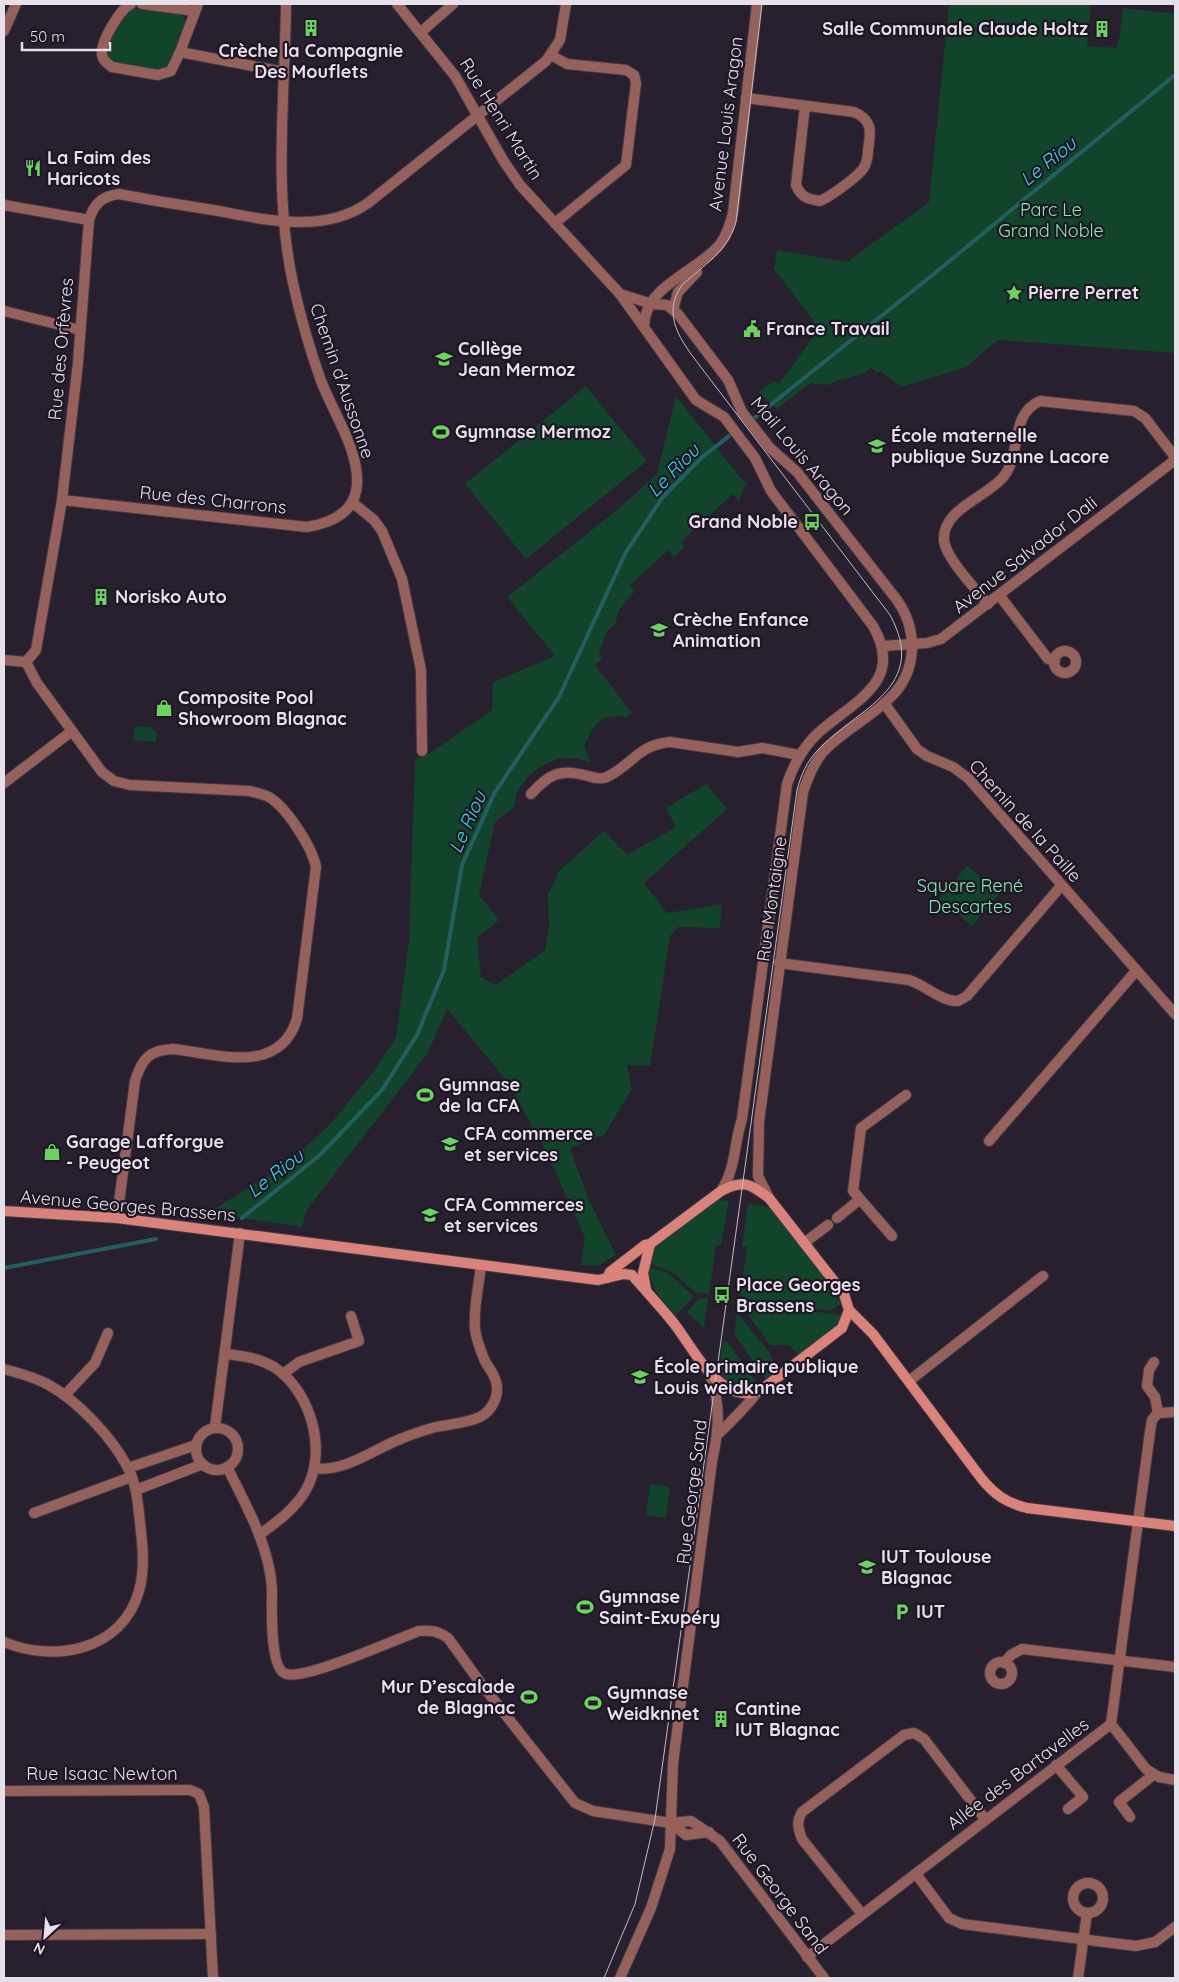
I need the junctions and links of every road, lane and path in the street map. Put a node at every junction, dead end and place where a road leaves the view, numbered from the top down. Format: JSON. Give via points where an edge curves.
{"nodes":[{"id":1,"x":16,"y":4,"type":"edge"},
{"id":2,"x":131,"y":4,"type":"edge"},
{"id":3,"x":142,"y":4,"type":"edge"},
{"id":4,"x":286,"y":4,"type":"edge"},
{"id":5,"x":397,"y":4,"type":"edge"},
{"id":6,"x":453,"y":4,"type":"edge"},
{"id":7,"x":566,"y":4,"type":"edge"},
{"id":8,"x":757,"y":4,"type":"edge"},
{"id":9,"x":762,"y":4,"type":"edge"},
{"id":10,"x":196,"y":7,"type":"edge"},
{"id":11,"x":4,"y":31,"type":"edge"},
{"id":12,"x":421,"y":32,"type":"junction"},
{"id":13,"x":180,"y":52,"type":"junction"},
{"id":14,"x":551,"y":55,"type":"junction"},
{"id":15,"x":284,"y":72,"type":"junction"},
{"id":16,"x":749,"y":99,"type":"junction"},
{"id":17,"x":805,"y":106,"type":"junction"},
{"id":18,"x":478,"y":116,"type":"junction"},
{"id":19,"x":4,"y":205,"type":"edge"},
{"id":20,"x":89,"y":220,"type":"junction"},
{"id":21,"x":283,"y":222,"type":"junction"},
{"id":22,"x":555,"y":223,"type":"junction"},
{"id":23,"x":620,"y":294,"type":"junction"},
{"id":24,"x":652,"y":304,"type":"junction"},
{"id":25,"x":673,"y":310,"type":"junction"},
{"id":26,"x":4,"y":311,"type":"edge"},
{"id":27,"x":644,"y":327,"type":"junction"},
{"id":28,"x":80,"y":330,"type":"junction"},
{"id":29,"x":1175,"y":459,"type":"edge"},
{"id":30,"x":62,"y":500,"type":"junction"},
{"id":31,"x":353,"y":503,"type":"junction"},
{"id":32,"x":999,"y":595,"type":"junction"},
{"id":33,"x":988,"y":604,"type":"junction"},
{"id":34,"x":914,"y":644,"type":"junction"},
{"id":35,"x":883,"y":646,"type":"junction"},
{"id":36,"x":4,"y":660,"type":"edge"},
{"id":37,"x":1055,"y":661,"type":"dead end"},
{"id":38,"x":26,"y":662,"type":"junction"},
{"id":39,"x":884,"y":704,"type":"junction"},
{"id":40,"x":72,"y":731,"type":"junction"},
{"id":41,"x":422,"y":751,"type":"dead end"},
{"id":42,"x":799,"y":755,"type":"junction"},
{"id":43,"x":4,"y":783,"type":"edge"},
{"id":44,"x":531,"y":794,"type":"dead end"},
{"id":45,"x":1061,"y":886,"type":"junction"},
{"id":46,"x":779,"y":963,"type":"junction"},
{"id":47,"x":1136,"y":971,"type":"junction"},
{"id":48,"x":1175,"y":1014,"type":"edge"},
{"id":49,"x":906,"y":1094,"type":"dead end"},
{"id":50,"x":989,"y":1141,"type":"dead end"},
{"id":51,"x":721,"y":1190,"type":"junction"},
{"id":52,"x":769,"y":1198,"type":"junction"},
{"id":53,"x":859,"y":1200,"type":"junction"},
{"id":54,"x":4,"y":1211,"type":"edge"},
{"id":55,"x":117,"y":1218,"type":"junction"},
{"id":56,"x":837,"y":1218,"type":"dead end"},
{"id":57,"x":828,"y":1225,"type":"dead end"},
{"id":58,"x":240,"y":1233,"type":"junction"},
{"id":59,"x":892,"y":1236,"type":"dead end"},
{"id":60,"x":804,"y":1243,"type":"junction"},
{"id":61,"x":650,"y":1244,"type":"junction"},
{"id":62,"x":481,"y":1265,"type":"junction"},
{"id":63,"x":610,"y":1276,"type":"junction"},
{"id":64,"x":1043,"y":1276,"type":"dead end"},
{"id":65,"x":648,"y":1294,"type":"junction"},
{"id":66,"x":849,"y":1310,"type":"junction"},
{"id":67,"x":351,"y":1316,"type":"dead end"},
{"id":68,"x":864,"y":1326,"type":"junction"},
{"id":69,"x":842,"y":1328,"type":"junction"},
{"id":70,"x":108,"y":1333,"type":"dead end"},
{"id":71,"x":226,"y":1354,"type":"junction"},
{"id":72,"x":1154,"y":1362,"type":"dead end"},
{"id":73,"x":4,"y":1369,"type":"edge"},
{"id":74,"x":283,"y":1374,"type":"junction"},
{"id":75,"x":710,"y":1374,"type":"junction"},
{"id":76,"x":909,"y":1381,"type":"junction"},
{"id":77,"x":757,"y":1392,"type":"junction"},
{"id":78,"x":65,"y":1395,"type":"junction"},
{"id":79,"x":1175,"y":1412,"type":"edge"},
{"id":80,"x":1158,"y":1413,"type":"junction"},
{"id":81,"x":215,"y":1427,"type":"junction"},
{"id":82,"x":719,"y":1433,"type":"junction"},
{"id":83,"x":196,"y":1445,"type":"junction"},
{"id":84,"x":203,"y":1464,"type":"junction"},
{"id":85,"x":228,"y":1467,"type":"junction"},
{"id":86,"x":314,"y":1468,"type":"junction"},
{"id":87,"x":130,"y":1472,"type":"junction"},
{"id":88,"x":136,"y":1490,"type":"junction"},
{"id":89,"x":34,"y":1513,"type":"dead end"},
{"id":90,"x":1138,"y":1521,"type":"junction"},
{"id":91,"x":1175,"y":1526,"type":"edge"},
{"id":92,"x":259,"y":1535,"type":"junction"},
{"id":93,"x":4,"y":1642,"type":"edge"},
{"id":94,"x":1120,"y":1660,"type":"junction"},
{"id":95,"x":1004,"y":1663,"type":"dead end"},
{"id":96,"x":1175,"y":1667,"type":"edge"},
{"id":97,"x":1110,"y":1724,"type":"junction"},
{"id":98,"x":1056,"y":1766,"type":"junction"},
{"id":99,"x":1153,"y":1775,"type":"junction"},
{"id":100,"x":1175,"y":1780,"type":"edge"},
{"id":101,"x":4,"y":1791,"type":"edge"},
{"id":102,"x":1068,"y":1809,"type":"dead end"},
{"id":103,"x":1130,"y":1817,"type":"dead end"},
{"id":104,"x":985,"y":1819,"type":"junction"},
{"id":105,"x":672,"y":1823,"type":"junction"},
{"id":106,"x":916,"y":1874,"type":"junction"},
{"id":107,"x":1087,"y":1913,"type":"dead end"},
{"id":108,"x":862,"y":1914,"type":"junction"},
{"id":109,"x":1175,"y":1927,"type":"edge"},
{"id":110,"x":211,"y":1934,"type":"junction"},
{"id":111,"x":4,"y":1935,"type":"edge"},
{"id":112,"x":1084,"y":1940,"type":"junction"},
{"id":113,"x":807,"y":1957,"type":"junction"},
{"id":114,"x":213,"y":1978,"type":"edge"},
{"id":115,"x":620,"y":1978,"type":"edge"},
{"id":116,"x":824,"y":1978,"type":"edge"},
{"id":117,"x":1078,"y":1978,"type":"edge"}],
"edges":[{"from":1,"to":11,"type":"street"},
{"from":2,"to":13,"type":"street","via":[[119,13],[103,45],[106,63],[158,76],[171,72]]},
{"from":3,"to":10,"type":"street"},
{"from":4,"to":15,"type":"street","name":"Chemin d'Aussonne"},
{"from":5,"to":12,"type":"street","name":"Rue Henri Martin"},
{"from":6,"to":12,"type":"street"},
{"from":7,"to":14,"type":"street","via":[[560,40]]},
{"from":8,"to":16,"type":"street","name":"Avenue Louis Aragon"},
{"from":9,"to":16,"type":"street","name":"Avenue Louis Aragon"},
{"from":10,"to":13,"type":"street"},
{"from":12,"to":18,"type":"street","name":"Rue Henri Martin","via":[[455,76]]},
{"from":13,"to":15,"type":"street"},
{"from":14,"to":18,"type":"street","name":"Rue des Orfèvres"},
{"from":14,"to":22,"type":"street","via":[[567,64],[626,70],[634,75],[636,83],[626,165]]},
{"from":15,"to":21,"type":"street","name":"Chemin d'Aussonne"},
{"from":16,"to":17,"type":"street"},
{"from":16,"to":24,"type":"street","name":"Avenue Louis Aragon","via":[[732,212],[725,235],[714,250],[661,290]]},
{"from":16,"to":25,"type":"street","name":"Avenue Louis Aragon","via":[[734,230],[722,250],[682,285]]},
{"from":17,"to":17,"type":"street","via":[[796,184],[808,199],[820,201],[863,169],[871,131],[863,116],[854,112]]},
{"from":18,"to":21,"type":"street","name":"Rue des Orfèvres","via":[[358,210],[333,219]]},
{"from":18,"to":22,"type":"street","name":"Rue Henri Martin","via":[[520,185]]},
{"from":19,"to":20,"type":"street"},
{"from":20,"to":21,"type":"street","name":"Rue des Orfèvres","via":[[98,202],[119,194]]},
{"from":20,"to":28,"type":"street","name":"Rue des Orfèvres"},
{"from":21,"to":31,"type":"street","name":"Chemin d'Aussonne","via":[[305,331],[321,380],[352,454],[357,486]]},
{"from":22,"to":23,"type":"street","name":"Rue Henri Martin"},
{"from":23,"to":24,"type":"street"},
{"from":23,"to":27,"type":"street","name":"Mail Louis Aragon"},
{"from":24,"to":25,"type":"street","via":[[667,305]]},
{"from":24,"to":27,"type":"street","name":"Avenue Louis Aragon"},
{"from":25,"to":34,"type":"street","name":"Mail Louis Aragon","via":[[728,380],[742,412],[770,448],[797,472],[897,600]]},
{"from":26,"to":28,"type":"street"},
{"from":27,"to":35,"type":"street","name":"Mail Louis Aragon","via":[[696,400],[724,417],[755,458],[771,491],[873,626]]},
{"from":28,"to":30,"type":"street","name":"Rue des Orfèvres"},
{"from":29,"to":32,"type":"street","name":"Avenue Salvador Dali"},
{"from":29,"to":33,"type":"street","via":[[1145,418],[1134,411],[1040,401],[1030,406],[1018,425],[1014,458],[1009,470],[1001,480],[956,513],[945,532],[944,541],[951,556]]},
{"from":30,"to":31,"type":"street","name":"Rue des Charrons","via":[[307,526],[334,520]]},
{"from":30,"to":38,"type":"street","name":"Rue des Orfèvres","via":[[36,650]]},
{"from":31,"to":41,"type":"street","via":[[382,531],[402,580],[421,670]]},
{"from":32,"to":33,"type":"street","name":"Avenue Salvador Dali"},
{"from":32,"to":37,"type":"street","via":[[1048,660]]},
{"from":33,"to":34,"type":"street","name":"Avenue Salvador Dali","via":[[941,639]]},
{"from":34,"to":35,"type":"street","name":"Avenue Salvador Dali"},
{"from":34,"to":39,"type":"street","name":"Rue Montaigne","via":[[904,680]]},
{"from":35,"to":42,"type":"street","name":"Rue Montaigne","via":[[883,668],[872,690],[819,732]]},
{"from":36,"to":38,"type":"street"},
{"from":38,"to":40,"type":"street"},
{"from":39,"to":45,"type":"street","name":"Chemin de la Paille","via":[[918,749],[968,778]]},
{"from":39,"to":46,"type":"street","name":"Rue Montaigne","via":[[824,751],[809,776],[801,800]]},
{"from":40,"to":43,"type":"street"},
{"from":40,"to":55,"type":"street","via":[[102,772],[114,781],[130,785],[250,791],[269,797],[310,847],[316,867],[294,1029],[281,1046],[261,1057],[173,1049],[155,1052],[144,1060],[135,1081]]},
{"from":42,"to":44,"type":"street","via":[[762,748],[738,752],[659,743],[640,751],[606,777],[556,774]]},
{"from":42,"to":51,"type":"street","name":"Rue Montaigne","via":[[786,792],[742,1118],[731,1172]]},
{"from":45,"to":46,"type":"street","via":[[967,996],[958,1001],[909,980]]},
{"from":45,"to":47,"type":"street","name":"Chemin de la Paille"},
{"from":46,"to":52,"type":"street","name":"Rue Montaigne","via":[[757,1165],[758,1176]]},
{"from":47,"to":48,"type":"street","name":"Chemin de la Paille"},
{"from":47,"to":50,"type":"street"},
{"from":49,"to":53,"type":"street","via":[[861,1128],[853,1191]]},
{"from":51,"to":52,"type":"street","via":[[733,1184],[744,1184],[755,1187]]},
{"from":51,"to":61,"type":"street"},
{"from":52,"to":60,"type":"street"},
{"from":53,"to":56,"type":"street"},
{"from":53,"to":59,"type":"street"},
{"from":54,"to":55,"type":"street","name":"Avenue Georges Brassens"},
{"from":55,"to":58,"type":"street","name":"Avenue Georges Brassens"},
{"from":57,"to":60,"type":"street"},
{"from":58,"to":62,"type":"street","name":"Avenue Georges Brassens"},
{"from":58,"to":71,"type":"street"},
{"from":60,"to":66,"type":"street","via":[[844,1294]]},
{"from":61,"to":63,"type":"street"},
{"from":61,"to":65,"type":"street","via":[[643,1273]]},
{"from":62,"to":63,"type":"street","name":"Avenue Georges Brassens","via":[[598,1280]]},
{"from":62,"to":86,"type":"street","via":[[475,1330],[497,1390],[487,1413],[479,1418],[404,1437],[343,1466]]},
{"from":63,"to":65,"type":"street","via":[[632,1275]]},
{"from":64,"to":76,"type":"street"},
{"from":65,"to":75,"type":"street","via":[[674,1323]]},
{"from":66,"to":68,"type":"street"},
{"from":66,"to":69,"type":"street"},
{"from":67,"to":74,"type":"street","via":[[359,1341],[299,1362]]},
{"from":68,"to":69,"type":"street"},
{"from":68,"to":76,"type":"street"},
{"from":69,"to":77,"type":"street"},
{"from":70,"to":78,"type":"street","via":[[94,1363]]},
{"from":71,"to":74,"type":"street","via":[[259,1360]]},
{"from":71,"to":81,"type":"street"},
{"from":72,"to":80,"type":"street","via":[[1149,1370],[1147,1386],[1155,1397]]},
{"from":73,"to":78,"type":"street","via":[[45,1383]]},
{"from":74,"to":86,"type":"street","via":[[311,1418],[315,1434]]},
{"from":75,"to":77,"type":"street","via":[[735,1391]]},
{"from":75,"to":82,"type":"street","name":"Rue George Sand","via":[[717,1400]]},
{"from":76,"to":90,"type":"street","via":[[981,1478],[1000,1498],[1027,1508]]},
{"from":77,"to":82,"type":"street"},
{"from":78,"to":87,"type":"street","via":[[104,1434]]},
{"from":79,"to":80,"type":"street"},
{"from":80,"to":90,"type":"street","name":"Allée des Bartavelles","via":[[1152,1420]]},
{"from":81,"to":83,"type":"street","via":[[206,1430]]},
{"from":81,"to":85,"type":"street","via":[[231,1432],[239,1446],[238,1454]]},
{"from":82,"to":105,"type":"street","name":"Rue George Sand","via":[[712,1461],[673,1763]]},
{"from":83,"to":84,"type":"street"},
{"from":83,"to":87,"type":"street"},
{"from":84,"to":85,"type":"street","via":[[219,1470]]},
{"from":84,"to":88,"type":"street"},
{"from":85,"to":92,"type":"street"},
{"from":86,"to":92,"type":"street","via":[[298,1502]]},
{"from":87,"to":88,"type":"street"},
{"from":87,"to":89,"type":"street"},
{"from":88,"to":93,"type":"street","via":[[144,1568],[139,1593],[119,1624],[105,1637],[67,1652],[44,1653]]},
{"from":90,"to":91,"type":"street"},
{"from":90,"to":94,"type":"street","name":"Allée des Bartavelles"},
{"from":92,"to":105,"type":"street","via":[[270,1568],[275,1659],[281,1672],[307,1673],[419,1632],[441,1633],[575,1803],[593,1811]]},
{"from":94,"to":95,"type":"street","via":[[1022,1649]]},
{"from":94,"to":96,"type":"street"},
{"from":94,"to":97,"type":"street","name":"Allée des Bartavelles"},
{"from":97,"to":98,"type":"street","name":"Allée des Bartavelles"},
{"from":97,"to":99,"type":"street"},
{"from":98,"to":102,"type":"street","via":[[1082,1797]]},
{"from":98,"to":104,"type":"street","name":"Allée des Bartavelles"},
{"from":99,"to":100,"type":"street"},
{"from":99,"to":103,"type":"street","via":[[1118,1802]]},
{"from":101,"to":110,"type":"street","name":"Rue Isaac Newton","via":[[190,1790],[199,1794],[204,1807]]},
{"from":104,"to":106,"type":"street","name":"Allée des Bartavelles"},
{"from":104,"to":108,"type":"street","via":[[924,1739],[914,1733],[904,1735],[810,1806],[798,1820],[802,1838]]},
{"from":105,"to":113,"type":"street","name":"Rue George Sand","via":[[691,1821],[720,1841]]},
{"from":105,"to":115,"type":"street","via":[[670,1849],[651,1908]]},
{"from":106,"to":108,"type":"street","name":"Allée des Bartavelles"},
{"from":106,"to":112,"type":"street","via":[[949,1918],[962,1924]]},
{"from":107,"to":112,"type":"street"},
{"from":108,"to":113,"type":"street","name":"Allée des Bartavelles"},
{"from":109,"to":112,"type":"street","via":[[1146,1945]]},
{"from":110,"to":111,"type":"street"},
{"from":110,"to":114,"type":"street"},
{"from":112,"to":117,"type":"street"},
{"from":113,"to":116,"type":"street","name":"Rue George Sand"}]}
